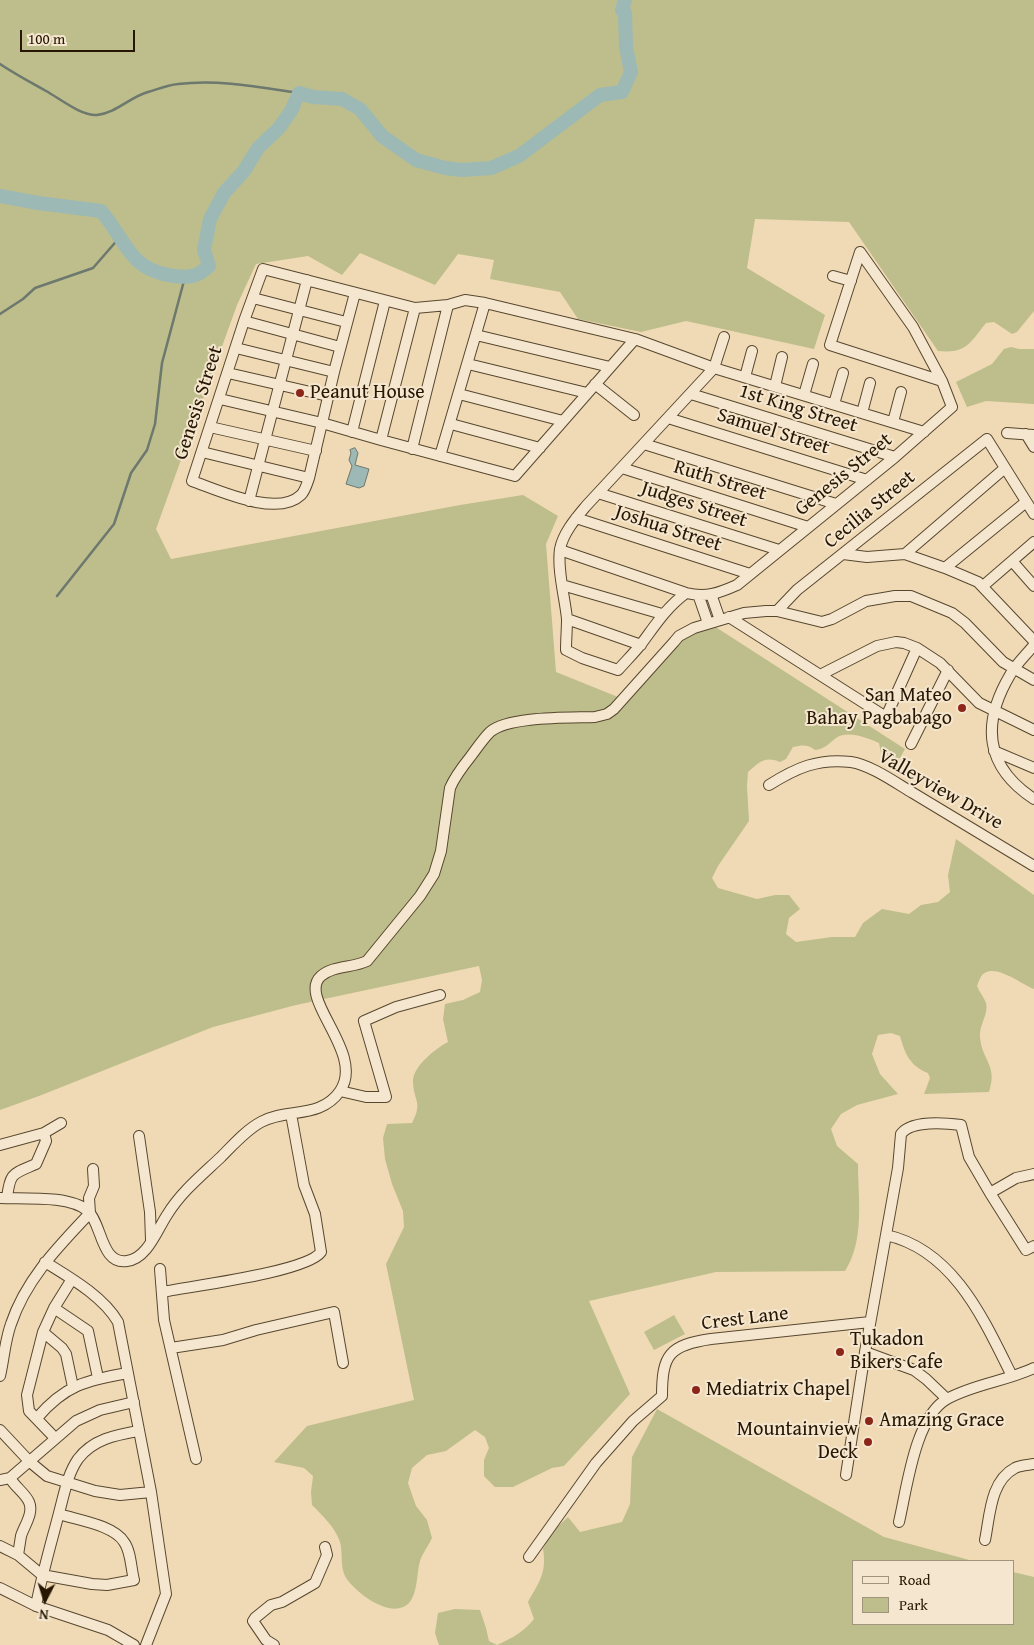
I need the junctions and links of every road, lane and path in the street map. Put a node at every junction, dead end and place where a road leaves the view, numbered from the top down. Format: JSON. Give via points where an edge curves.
{"nodes":[{"id":1,"x":833,"y":276,"type":"dead end"},
{"id":2,"x":307,"y":280,"type":"junction"},
{"id":3,"x":851,"y":281,"type":"junction"},
{"id":4,"x":355,"y":292,"type":"junction"},
{"id":5,"x":253,"y":298,"type":"junction"},
{"id":6,"x":385,"y":301,"type":"junction"},
{"id":7,"x":485,"y":303,"type":"junction"},
{"id":8,"x":448,"y":305,"type":"junction"},
{"id":9,"x":414,"y":308,"type":"junction"},
{"id":10,"x":299,"y":310,"type":"junction"},
{"id":11,"x":244,"y":321,"type":"junction"},
{"id":12,"x":346,"y":322,"type":"junction"},
{"id":13,"x":293,"y":334,"type":"junction"},
{"id":14,"x":476,"y":335,"type":"junction"},
{"id":15,"x":724,"y":337,"type":"dead end"},
{"id":16,"x":635,"y":339,"type":"junction"},
{"id":17,"x":340,"y":347,"type":"junction"},
{"id":18,"x":236,"y":348,"type":"junction"},
{"id":19,"x":752,"y":351,"type":"dead end"},
{"id":20,"x":782,"y":357,"type":"dead end"},
{"id":21,"x":286,"y":360,"type":"junction"},
{"id":22,"x":468,"y":364,"type":"junction"},
{"id":23,"x":813,"y":364,"type":"dead end"},
{"id":24,"x":610,"y":367,"type":"junction"},
{"id":25,"x":714,"y":368,"type":"junction"},
{"id":26,"x":334,"y":372,"type":"junction"},
{"id":27,"x":228,"y":373,"type":"junction"},
{"id":28,"x":843,"y":373,"type":"dead end"},
{"id":29,"x":745,"y":377,"type":"junction"},
{"id":30,"x":942,"y":381,"type":"junction"},
{"id":31,"x":870,"y":383,"type":"dead end"},
{"id":32,"x":595,"y":384,"type":"junction"},
{"id":33,"x":279,"y":385,"type":"junction"},
{"id":34,"x":775,"y":386,"type":"junction"},
{"id":35,"x":901,"y":392,"type":"dead end"},
{"id":36,"x":587,"y":393,"type":"junction"},
{"id":37,"x":459,"y":394,"type":"junction"},
{"id":38,"x":691,"y":394,"type":"junction"},
{"id":39,"x":804,"y":395,"type":"junction"},
{"id":40,"x":328,"y":396,"type":"junction"},
{"id":41,"x":220,"y":399,"type":"junction"},
{"id":42,"x":834,"y":404,"type":"junction"},
{"id":43,"x":272,"y":411,"type":"junction"},
{"id":44,"x":862,"y":413,"type":"junction"},
{"id":45,"x":634,"y":415,"type":"dead end"},
{"id":46,"x":668,"y":418,"type":"junction"},
{"id":47,"x":563,"y":421,"type":"junction"},
{"id":48,"x":893,"y":422,"type":"junction"},
{"id":49,"x":322,"y":423,"type":"junction"},
{"id":50,"x":450,"y":424,"type":"junction"},
{"id":51,"x":210,"y":427,"type":"junction"},
{"id":52,"x":352,"y":432,"type":"junction"},
{"id":53,"x":924,"y":432,"type":"junction"},
{"id":54,"x":1007,"y":433,"type":"dead end"},
{"id":55,"x":1030,"y":435,"type":"edge"},
{"id":56,"x":265,"y":439,"type":"junction"},
{"id":57,"x":381,"y":440,"type":"junction"},
{"id":58,"x":644,"y":444,"type":"junction"},
{"id":59,"x":1034,"y":447,"type":"edge"},
{"id":60,"x":540,"y":448,"type":"junction"},
{"id":61,"x":412,"y":449,"type":"junction"},
{"id":62,"x":316,"y":450,"type":"junction"},
{"id":63,"x":202,"y":452,"type":"junction"},
{"id":64,"x":440,"y":456,"type":"junction"},
{"id":65,"x":895,"y":457,"type":"junction"},
{"id":66,"x":258,"y":466,"type":"junction"},
{"id":67,"x":622,"y":468,"type":"junction"},
{"id":68,"x":1005,"y":468,"type":"junction"},
{"id":69,"x":309,"y":478,"type":"junction"},
{"id":70,"x":867,"y":480,"type":"junction"},
{"id":71,"x":598,"y":493,"type":"junction"},
{"id":72,"x":249,"y":501,"type":"junction"},
{"id":73,"x":1026,"y":502,"type":"junction"},
{"id":74,"x":836,"y":504,"type":"junction"},
{"id":75,"x":1034,"y":514,"type":"edge"},
{"id":76,"x":576,"y":518,"type":"junction"},
{"id":77,"x":808,"y":527,"type":"junction"},
{"id":78,"x":1034,"y":542,"type":"edge"},
{"id":79,"x":560,"y":550,"type":"junction"},
{"id":80,"x":779,"y":550,"type":"junction"},
{"id":81,"x":843,"y":554,"type":"junction"},
{"id":82,"x":905,"y":554,"type":"junction"},
{"id":83,"x":1012,"y":561,"type":"junction"},
{"id":84,"x":945,"y":568,"type":"junction"},
{"id":85,"x":750,"y":574,"type":"junction"},
{"id":86,"x":562,"y":584,"type":"junction"},
{"id":87,"x":983,"y":586,"type":"junction"},
{"id":88,"x":1034,"y":586,"type":"edge"},
{"id":89,"x":686,"y":594,"type":"junction"},
{"id":90,"x":711,"y":594,"type":"junction"},
{"id":91,"x":699,"y":596,"type":"junction"},
{"id":92,"x":777,"y":611,"type":"junction"},
{"id":93,"x":662,"y":614,"type":"junction"},
{"id":94,"x":724,"y":618,"type":"junction"},
{"id":95,"x":566,"y":619,"type":"junction"},
{"id":96,"x":708,"y":623,"type":"junction"},
{"id":97,"x":1034,"y":641,"type":"edge"},
{"id":98,"x":641,"y":645,"type":"junction"},
{"id":99,"x":1034,"y":645,"type":"edge"},
{"id":100,"x":917,"y":648,"type":"junction"},
{"id":101,"x":1014,"y":669,"type":"junction"},
{"id":102,"x":948,"y":670,"type":"junction"},
{"id":103,"x":820,"y":675,"type":"junction"},
{"id":104,"x":1034,"y":680,"type":"edge"},
{"id":105,"x":995,"y":712,"type":"junction"},
{"id":106,"x":1034,"y":730,"type":"edge"},
{"id":107,"x":911,"y":744,"type":"dead end"},
{"id":108,"x":994,"y":751,"type":"junction"},
{"id":109,"x":1034,"y":768,"type":"edge"},
{"id":110,"x":769,"y":785,"type":"dead end"},
{"id":111,"x":1034,"y":799,"type":"edge"},
{"id":112,"x":1034,"y":866,"type":"edge"},
{"id":113,"x":440,"y":995,"type":"dead end"},
{"id":114,"x":340,"y":1091,"type":"junction"},
{"id":115,"x":291,"y":1114,"type":"junction"},
{"id":116,"x":61,"y":1123,"type":"dead end"},
{"id":117,"x":44,"y":1133,"type":"junction"},
{"id":118,"x":139,"y":1136,"type":"dead end"},
{"id":119,"x":0,"y":1145,"type":"edge"},
{"id":120,"x":93,"y":1169,"type":"dead end"},
{"id":121,"x":1034,"y":1174,"type":"edge"},
{"id":122,"x":990,"y":1193,"type":"junction"},
{"id":123,"x":4,"y":1198,"type":"edge"},
{"id":124,"x":90,"y":1213,"type":"junction"},
{"id":125,"x":886,"y":1235,"type":"junction"},
{"id":126,"x":151,"y":1240,"type":"junction"},
{"id":127,"x":1034,"y":1246,"type":"edge"},
{"id":128,"x":45,"y":1262,"type":"junction"},
{"id":129,"x":160,"y":1270,"type":"dead end"},
{"id":130,"x":72,"y":1279,"type":"junction"},
{"id":131,"x":162,"y":1292,"type":"junction"},
{"id":132,"x":54,"y":1308,"type":"junction"},
{"id":133,"x":870,"y":1322,"type":"junction"},
{"id":134,"x":43,"y":1332,"type":"junction"},
{"id":135,"x":171,"y":1348,"type":"junction"},
{"id":136,"x":865,"y":1352,"type":"junction"},
{"id":137,"x":343,"y":1363,"type":"dead end"},
{"id":138,"x":1034,"y":1368,"type":"edge"},
{"id":139,"x":128,"y":1373,"type":"junction"},
{"id":140,"x":0,"y":1376,"type":"edge"},
{"id":141,"x":1012,"y":1376,"type":"junction"},
{"id":142,"x":98,"y":1378,"type":"junction"},
{"id":143,"x":72,"y":1387,"type":"junction"},
{"id":144,"x":947,"y":1399,"type":"junction"},
{"id":145,"x":134,"y":1402,"type":"junction"},
{"id":146,"x":37,"y":1418,"type":"junction"},
{"id":147,"x":0,"y":1430,"type":"edge"},
{"id":148,"x":138,"y":1431,"type":"junction"},
{"id":149,"x":55,"y":1438,"type":"junction"},
{"id":150,"x":196,"y":1459,"type":"dead end"},
{"id":151,"x":30,"y":1462,"type":"junction"},
{"id":152,"x":1034,"y":1464,"type":"edge"},
{"id":153,"x":846,"y":1475,"type":"dead end"},
{"id":154,"x":5,"y":1479,"type":"edge"},
{"id":155,"x":67,"y":1482,"type":"junction"},
{"id":156,"x":151,"y":1492,"type":"junction"},
{"id":157,"x":59,"y":1514,"type":"junction"},
{"id":158,"x":899,"y":1522,"type":"dead end"},
{"id":159,"x":985,"y":1540,"type":"dead end"},
{"id":160,"x":0,"y":1546,"type":"edge"},
{"id":161,"x":325,"y":1547,"type":"dead end"},
{"id":162,"x":18,"y":1555,"type":"junction"},
{"id":163,"x":529,"y":1557,"type":"dead end"},
{"id":164,"x":42,"y":1575,"type":"junction"},
{"id":165,"x":0,"y":1588,"type":"edge"},
{"id":166,"x":36,"y":1606,"type":"junction"},
{"id":167,"x":134,"y":1645,"type":"edge"},
{"id":168,"x":146,"y":1645,"type":"edge"},
{"id":169,"x":274,"y":1645,"type":"edge"}],
"edges":[{"from":1,"to":3,"type":"street"},
{"from":2,"to":4,"type":"street","name":"Genesis Street"},
{"from":2,"to":5,"type":"street","name":"Genesis Street","via":[[263,270]]},
{"from":2,"to":10,"type":"street"},
{"from":3,"to":30,"type":"street","via":[[860,252],[914,327]]},
{"from":3,"to":30,"type":"street","via":[[830,345]]},
{"from":4,"to":6,"type":"street","name":"Genesis Street"},
{"from":4,"to":12,"type":"street","name":"Genesis Street"},
{"from":5,"to":10,"type":"street"},
{"from":5,"to":11,"type":"street","name":"Genesis Street"},
{"from":6,"to":9,"type":"street","name":"Genesis Street"},
{"from":6,"to":52,"type":"street"},
{"from":7,"to":8,"type":"street","name":"Genesis Street","via":[[465,300]]},
{"from":7,"to":14,"type":"street"},
{"from":7,"to":16,"type":"street","name":"Genesis Street"},
{"from":8,"to":9,"type":"street","name":"Genesis Street"},
{"from":8,"to":61,"type":"street"},
{"from":9,"to":57,"type":"street"},
{"from":10,"to":12,"type":"street"},
{"from":10,"to":13,"type":"street"},
{"from":11,"to":13,"type":"street"},
{"from":11,"to":18,"type":"street","name":"Genesis Street"},
{"from":12,"to":17,"type":"street","name":"Genesis Street"},
{"from":13,"to":17,"type":"street"},
{"from":13,"to":21,"type":"street"},
{"from":14,"to":22,"type":"street"},
{"from":14,"to":24,"type":"street"},
{"from":15,"to":25,"type":"street"},
{"from":16,"to":24,"type":"street"},
{"from":16,"to":25,"type":"street","name":"Genesis Street"},
{"from":17,"to":26,"type":"street","name":"Genesis Street"},
{"from":18,"to":21,"type":"street"},
{"from":18,"to":27,"type":"street","name":"Genesis Street"},
{"from":19,"to":29,"type":"street"},
{"from":20,"to":34,"type":"street"},
{"from":21,"to":26,"type":"street"},
{"from":21,"to":33,"type":"street"},
{"from":22,"to":36,"type":"street"},
{"from":22,"to":37,"type":"street"},
{"from":23,"to":39,"type":"street"},
{"from":24,"to":32,"type":"street"},
{"from":25,"to":29,"type":"street","name":"Genesis Street"},
{"from":25,"to":38,"type":"street"},
{"from":26,"to":40,"type":"street","name":"Genesis Street"},
{"from":27,"to":33,"type":"street"},
{"from":27,"to":41,"type":"street","name":"Genesis Street"},
{"from":28,"to":42,"type":"street"},
{"from":29,"to":34,"type":"street","name":"Genesis Street"},
{"from":30,"to":53,"type":"street","via":[[952,407]]},
{"from":31,"to":44,"type":"street"},
{"from":32,"to":36,"type":"street"},
{"from":32,"to":45,"type":"street"},
{"from":33,"to":40,"type":"street"},
{"from":33,"to":43,"type":"street"},
{"from":34,"to":39,"type":"street","name":"Genesis Street"},
{"from":35,"to":48,"type":"street"},
{"from":36,"to":47,"type":"street"},
{"from":37,"to":47,"type":"street"},
{"from":37,"to":50,"type":"street"},
{"from":38,"to":46,"type":"street"},
{"from":38,"to":65,"type":"street","name":"1st King Street"},
{"from":39,"to":42,"type":"street","name":"Genesis Street"},
{"from":40,"to":49,"type":"street","name":"Genesis Street"},
{"from":41,"to":43,"type":"street"},
{"from":41,"to":51,"type":"street","name":"Genesis Street"},
{"from":42,"to":44,"type":"street","name":"Genesis Street"},
{"from":43,"to":49,"type":"street"},
{"from":43,"to":56,"type":"street"},
{"from":44,"to":48,"type":"street","name":"Genesis Street"},
{"from":46,"to":58,"type":"street"},
{"from":46,"to":70,"type":"street","name":"Samuel Street"},
{"from":47,"to":60,"type":"street"},
{"from":48,"to":53,"type":"street","name":"Genesis Street"},
{"from":49,"to":52,"type":"street"},
{"from":49,"to":62,"type":"street","name":"Genesis Street"},
{"from":50,"to":60,"type":"street"},
{"from":50,"to":64,"type":"street"},
{"from":51,"to":56,"type":"street"},
{"from":51,"to":63,"type":"street","name":"Genesis Street"},
{"from":52,"to":57,"type":"street"},
{"from":53,"to":65,"type":"street","name":"Genesis Street"},
{"from":54,"to":55,"type":"street"},
{"from":55,"to":59,"type":"street"},
{"from":56,"to":62,"type":"street"},
{"from":56,"to":66,"type":"street"},
{"from":57,"to":61,"type":"street"},
{"from":58,"to":67,"type":"street"},
{"from":58,"to":74,"type":"street"},
{"from":60,"to":64,"type":"street","via":[[515,476]]},
{"from":61,"to":64,"type":"street"},
{"from":62,"to":69,"type":"street","name":"Genesis Street"},
{"from":63,"to":66,"type":"street"},
{"from":63,"to":72,"type":"street","name":"Genesis Street","via":[[192,481]]},
{"from":65,"to":70,"type":"street","name":"Genesis Street"},
{"from":66,"to":69,"type":"street"},
{"from":66,"to":72,"type":"street"},
{"from":67,"to":71,"type":"street"},
{"from":67,"to":77,"type":"street","name":"Ruth Street"},
{"from":68,"to":73,"type":"street"},
{"from":68,"to":81,"type":"street","name":"Cecilia Street","via":[[987,439]]},
{"from":68,"to":82,"type":"street"},
{"from":69,"to":72,"type":"street","name":"Genesis Street","via":[[301,495],[291,501]]},
{"from":70,"to":74,"type":"street","name":"Genesis Street"},
{"from":71,"to":76,"type":"street"},
{"from":71,"to":80,"type":"street","name":"Judges Street"},
{"from":73,"to":75,"type":"street"},
{"from":73,"to":84,"type":"street"},
{"from":74,"to":77,"type":"street","name":"Genesis Street"},
{"from":76,"to":79,"type":"street"},
{"from":76,"to":85,"type":"street","name":"Joshua Street"},
{"from":77,"to":80,"type":"street","name":"Genesis Street"},
{"from":78,"to":83,"type":"street"},
{"from":79,"to":86,"type":"street"},
{"from":79,"to":89,"type":"street","name":"Genesis Street"},
{"from":80,"to":85,"type":"street","name":"Genesis Street"},
{"from":81,"to":82,"type":"street","via":[[867,557]]},
{"from":81,"to":92,"type":"street","name":"Cecilia Street"},
{"from":82,"to":84,"type":"street"},
{"from":83,"to":87,"type":"street"},
{"from":83,"to":88,"type":"street"},
{"from":84,"to":87,"type":"street"},
{"from":85,"to":90,"type":"street","name":"Genesis Street","via":[[737,585]]},
{"from":86,"to":93,"type":"street"},
{"from":86,"to":95,"type":"street"},
{"from":87,"to":97,"type":"street"},
{"from":89,"to":91,"type":"street","name":"Genesis Street"},
{"from":89,"to":93,"type":"street"},
{"from":90,"to":91,"type":"street","name":"Genesis Street"},
{"from":90,"to":94,"type":"street"},
{"from":91,"to":96,"type":"street"},
{"from":92,"to":94,"type":"street"},
{"from":92,"to":101,"type":"street","via":[[822,622],[866,601],[912,596],[958,617],[997,657]]},
{"from":93,"to":98,"type":"street"},
{"from":94,"to":96,"type":"street"},
{"from":94,"to":103,"type":"street"},
{"from":95,"to":98,"type":"street"},
{"from":95,"to":98,"type":"street","via":[[566,650],[582,658],[618,670]]},
{"from":96,"to":114,"type":"street","via":[[679,636],[607,714],[502,725],[482,741],[450,788],[442,851],[434,874],[420,896],[367,961],[327,972],[318,979],[318,1001],[346,1067]]},
{"from":99,"to":101,"type":"street"},
{"from":100,"to":102,"type":"street"},
{"from":100,"to":103,"type":"street","via":[[904,643],[888,643]]},
{"from":100,"to":103,"type":"street","via":[[886,717]]},
{"from":101,"to":104,"type":"street"},
{"from":101,"to":105,"type":"street"},
{"from":102,"to":105,"type":"street","via":[[973,698]]},
{"from":102,"to":107,"type":"street"},
{"from":105,"to":106,"type":"street"},
{"from":105,"to":108,"type":"street"},
{"from":108,"to":109,"type":"street"},
{"from":108,"to":111,"type":"street","via":[[1007,776]]},
{"from":110,"to":112,"type":"street","name":"Valleyview Drive","via":[[802,766],[854,762],[892,781]]},
{"from":113,"to":114,"type":"street","via":[[396,1007],[364,1021],[386,1097]]},
{"from":114,"to":115,"type":"street","via":[[325,1105]]},
{"from":115,"to":126,"type":"street","via":[[260,1122],[241,1138],[184,1193]]},
{"from":115,"to":131,"type":"street","via":[[304,1185],[316,1216],[322,1252],[288,1269]]},
{"from":116,"to":117,"type":"street"},
{"from":117,"to":119,"type":"street"},
{"from":117,"to":123,"type":"street","via":[[46,1141],[36,1164],[9,1180]]},
{"from":118,"to":126,"type":"street"},
{"from":120,"to":124,"type":"street"},
{"from":121,"to":122,"type":"street","via":[[1016,1178]]},
{"from":122,"to":125,"type":"street","via":[[968,1157],[961,1125],[938,1123],[909,1127],[900,1140]]},
{"from":122,"to":127,"type":"street","via":[[1026,1250]]},
{"from":123,"to":124,"type":"street","via":[[67,1202]]},
{"from":124,"to":126,"type":"street","via":[[110,1255],[117,1261],[137,1258]]},
{"from":124,"to":128,"type":"street"},
{"from":125,"to":133,"type":"street"},
{"from":125,"to":141,"type":"street","via":[[913,1243],[950,1273],[977,1310]]},
{"from":128,"to":130,"type":"street"},
{"from":128,"to":140,"type":"street","via":[[27,1286],[10,1324]]},
{"from":129,"to":131,"type":"street"},
{"from":130,"to":132,"type":"street"},
{"from":130,"to":139,"type":"street","via":[[106,1306],[118,1322]]},
{"from":131,"to":135,"type":"street"},
{"from":132,"to":134,"type":"street"},
{"from":132,"to":142,"type":"street","via":[[88,1331]]},
{"from":133,"to":136,"type":"street"},
{"from":133,"to":163,"type":"street","name":"Crest Lane","via":[[711,1339],[676,1350],[664,1363],[662,1396],[633,1421],[596,1463]]},
{"from":134,"to":143,"type":"street","via":[[66,1354]]},
{"from":134,"to":146,"type":"street","via":[[27,1394],[29,1411]]},
{"from":135,"to":137,"type":"street","via":[[223,1340],[334,1312]]},
{"from":135,"to":150,"type":"street"},
{"from":136,"to":144,"type":"street","via":[[914,1370]]},
{"from":136,"to":153,"type":"street"},
{"from":138,"to":141,"type":"street"},
{"from":139,"to":142,"type":"street"},
{"from":139,"to":145,"type":"street"},
{"from":141,"to":144,"type":"street"},
{"from":142,"to":143,"type":"street"},
{"from":143,"to":146,"type":"street","via":[[50,1402]]},
{"from":144,"to":158,"type":"street","via":[[921,1434]]},
{"from":145,"to":148,"type":"street"},
{"from":145,"to":149,"type":"street","via":[[100,1410],[76,1421]]},
{"from":146,"to":149,"type":"street"},
{"from":147,"to":151,"type":"street"},
{"from":148,"to":155,"type":"street","via":[[102,1439],[78,1459]]},
{"from":148,"to":156,"type":"street"},
{"from":149,"to":151,"type":"street"},
{"from":151,"to":154,"type":"street"},
{"from":151,"to":155,"type":"street","via":[[47,1476]]},
{"from":152,"to":159,"type":"street","via":[[1016,1468],[1000,1481],[993,1498]]},
{"from":154,"to":162,"type":"street","via":[[30,1506]]},
{"from":155,"to":156,"type":"street","via":[[120,1495]]},
{"from":155,"to":157,"type":"street"},
{"from":156,"to":168,"type":"street","via":[[166,1594]]},
{"from":157,"to":164,"type":"street"},
{"from":157,"to":164,"type":"street","via":[[117,1534],[126,1543],[134,1580],[107,1585]]},
{"from":160,"to":162,"type":"street"},
{"from":161,"to":169,"type":"street","via":[[327,1556],[315,1583],[271,1605],[254,1618],[266,1640]]},
{"from":162,"to":164,"type":"street"},
{"from":164,"to":166,"type":"street"},
{"from":165,"to":166,"type":"street"},
{"from":166,"to":167,"type":"street","via":[[108,1630]]}]}
